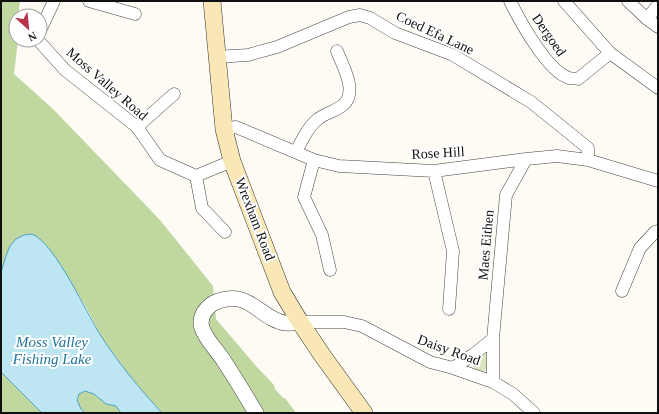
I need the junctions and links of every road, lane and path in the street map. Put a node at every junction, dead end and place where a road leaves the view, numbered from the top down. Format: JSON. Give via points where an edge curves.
{"nodes":[{"id":1,"x":54,"y":1,"type":"edge"},
{"id":2,"x":89,"y":1,"type":"edge"},
{"id":3,"x":212,"y":1,"type":"edge"},
{"id":4,"x":510,"y":1,"type":"edge"},
{"id":5,"x":564,"y":1,"type":"edge"},
{"id":6,"x":628,"y":1,"type":"edge"},
{"id":7,"x":658,"y":5,"type":"edge"},
{"id":8,"x":48,"y":14,"type":"edge"},
{"id":9,"x":135,"y":14,"type":"dead end"},
{"id":10,"x":647,"y":19,"type":"junction"},
{"id":11,"x":658,"y":27,"type":"edge"},
{"id":12,"x":45,"y":48,"type":"edge"},
{"id":13,"x":337,"y":51,"type":"dead end"},
{"id":14,"x":610,"y":53,"type":"junction"},
{"id":15,"x":216,"y":57,"type":"junction"},
{"id":16,"x":658,"y":88,"type":"edge"},
{"id":17,"x":174,"y":94,"type":"dead end"},
{"id":18,"x":137,"y":127,"type":"junction"},
{"id":19,"x":224,"y":129,"type":"junction"},
{"id":20,"x":296,"y":152,"type":"junction"},
{"id":21,"x":526,"y":159,"type":"junction"},
{"id":22,"x":314,"y":160,"type":"junction"},
{"id":23,"x":588,"y":160,"type":"junction"},
{"id":24,"x":232,"y":161,"type":"junction"},
{"id":25,"x":434,"y":171,"type":"junction"},
{"id":26,"x":196,"y":176,"type":"junction"},
{"id":27,"x":658,"y":182,"type":"edge"},
{"id":28,"x":658,"y":231,"type":"edge"},
{"id":29,"x":225,"y":232,"type":"dead end"},
{"id":30,"x":330,"y":270,"type":"dead end"},
{"id":31,"x":622,"y":291,"type":"dead end"},
{"id":32,"x":449,"y":309,"type":"dead end"},
{"id":33,"x":300,"y":322,"type":"junction"},
{"id":34,"x":493,"y":339,"type":"junction"},
{"id":35,"x":453,"y":368,"type":"junction"},
{"id":36,"x":493,"y":382,"type":"junction"},
{"id":37,"x":256,"y":413,"type":"edge"},
{"id":38,"x":364,"y":413,"type":"edge"},
{"id":39,"x":534,"y":413,"type":"edge"}],
"edges":[{"from":1,"to":8,"type":"street"},
{"from":2,"to":9,"type":"street"},
{"from":3,"to":15,"type":"main road","name":"Wrexham Road"},
{"from":4,"to":14,"type":"street","name":"Dergoed","via":[[525,30],[554,68],[568,78],[578,79]]},
{"from":5,"to":14,"type":"street"},
{"from":6,"to":10,"type":"street"},
{"from":7,"to":10,"type":"street"},
{"from":10,"to":11,"type":"street"},
{"from":12,"to":18,"type":"street","name":"Moss Valley Road","via":[[65,70]]},
{"from":13,"to":20,"type":"street","via":[[349,84],[348,97],[344,104],[318,118],[308,129]]},
{"from":14,"to":16,"type":"street"},
{"from":15,"to":19,"type":"main road","name":"Wrexham Road"},
{"from":15,"to":23,"type":"street","name":"Coed Efa Lane","via":[[248,55],[360,15],[395,33],[453,55],[531,102],[588,148]]},
{"from":17,"to":18,"type":"street"},
{"from":18,"to":26,"type":"street","name":"Moss Valley Road","via":[[160,160]]},
{"from":19,"to":20,"type":"street","name":"Rose Hill","via":[[236,127]]},
{"from":19,"to":24,"type":"main road","name":"Wrexham Road"},
{"from":20,"to":22,"type":"street","name":"Rose Hill"},
{"from":21,"to":23,"type":"street","name":"Rose Hill","via":[[558,156]]},
{"from":21,"to":25,"type":"street","name":"Rose Hill"},
{"from":21,"to":34,"type":"street","name":"Maes Eithen","via":[[506,195]]},
{"from":22,"to":25,"type":"street","name":"Rose Hill","via":[[339,166]]},
{"from":22,"to":30,"type":"street","via":[[304,197],[322,235]]},
{"from":23,"to":27,"type":"street","name":"Rose Hill"},
{"from":24,"to":26,"type":"street"},
{"from":24,"to":33,"type":"main road","name":"Wrexham Road","via":[[282,292]]},
{"from":25,"to":32,"type":"street","via":[[453,251]]},
{"from":26,"to":29,"type":"street","via":[[202,208]]},
{"from":28,"to":31,"type":"street","via":[[640,248]]},
{"from":33,"to":35,"type":"street","name":"Daisy Road","via":[[354,324],[373,331],[430,362]]},
{"from":33,"to":37,"type":"street","via":[[283,323],[240,299],[217,301],[203,313],[201,322],[206,336],[224,359]]},
{"from":33,"to":38,"type":"main road","name":"Wrexham Road"},
{"from":34,"to":35,"type":"street"},
{"from":34,"to":36,"type":"street","name":"Maes Eithen"},
{"from":35,"to":36,"type":"street","name":"Daisy Road"},
{"from":36,"to":39,"type":"street","name":"Daisy Road","via":[[513,394]]}]}
